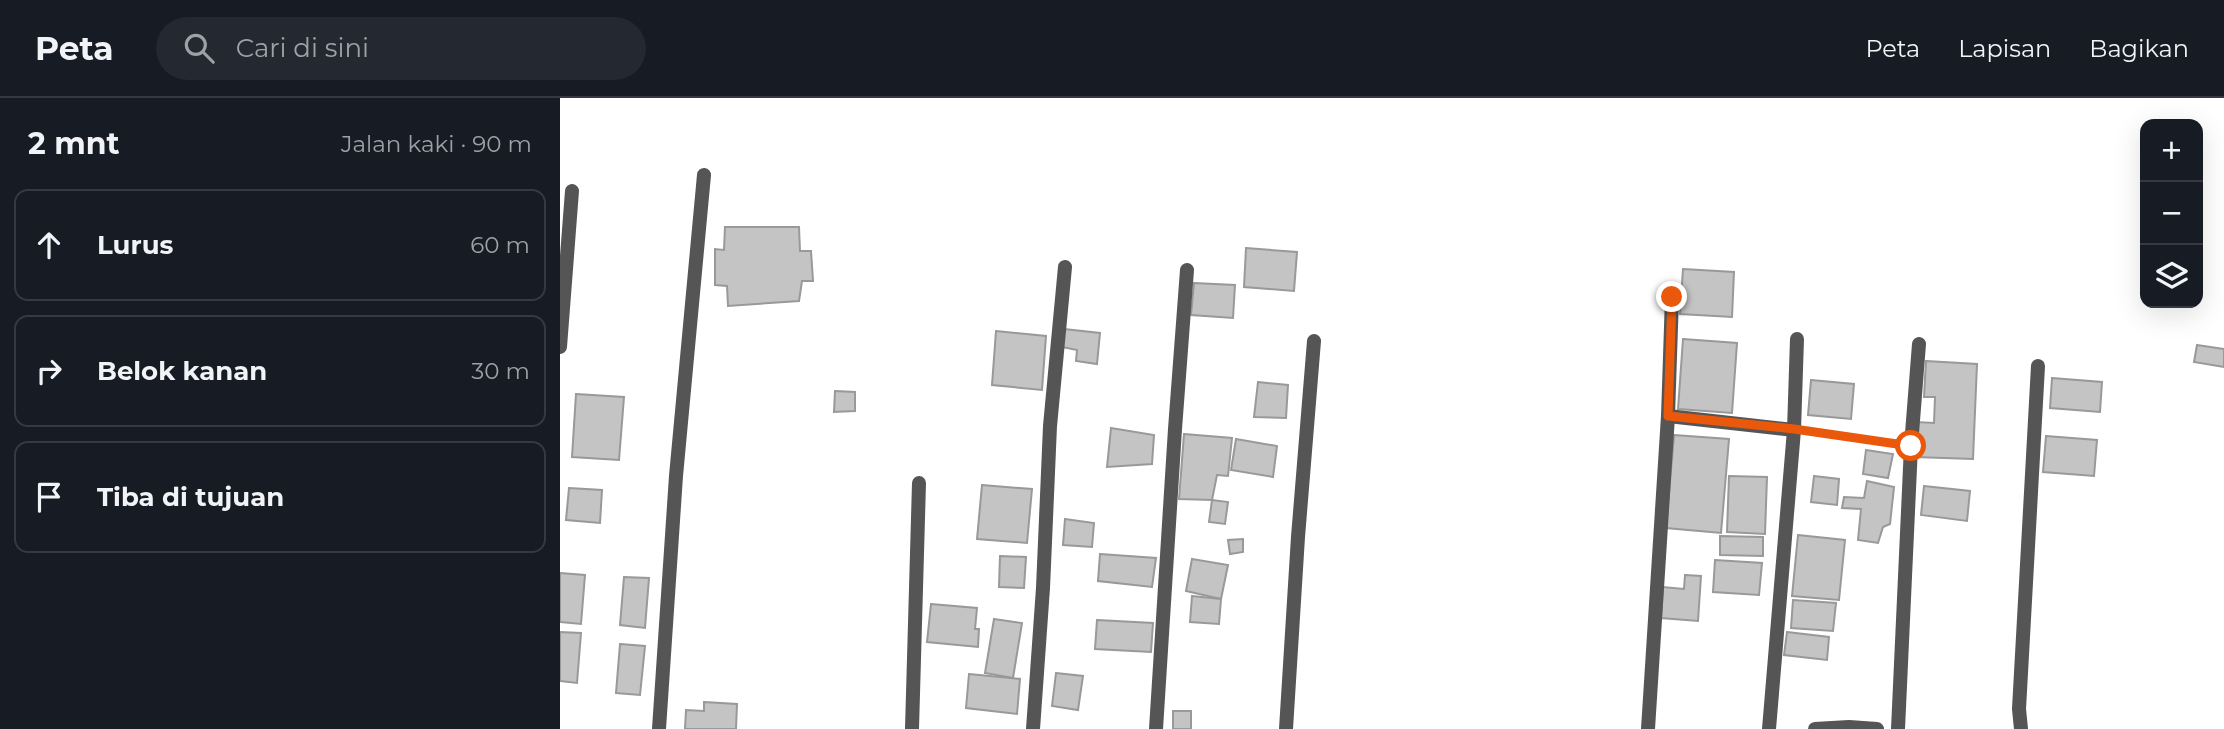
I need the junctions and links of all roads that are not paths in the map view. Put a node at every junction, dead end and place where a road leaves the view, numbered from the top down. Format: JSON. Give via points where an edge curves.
{"nodes":[{"id":1,"x":704,"y":175,"type":"dead end"},
{"id":2,"x":572,"y":191,"type":"dead end"},
{"id":3,"x":1066,"y":267,"type":"dead end"},
{"id":4,"x":1187,"y":270,"type":"dead end"},
{"id":5,"x":1672,"y":297,"type":"dead end"},
{"id":6,"x":1797,"y":339,"type":"dead end"},
{"id":7,"x":1314,"y":341,"type":"dead end"},
{"id":8,"x":1919,"y":344,"type":"dead end"},
{"id":9,"x":560,"y":346,"type":"edge"},
{"id":10,"x":2038,"y":366,"type":"dead end"},
{"id":11,"x":1668,"y":416,"type":"junction"},
{"id":12,"x":1794,"y":429,"type":"junction"},
{"id":13,"x":919,"y":483,"type":"dead end"},
{"id":14,"x":659,"y":729,"type":"edge"},
{"id":15,"x":912,"y":729,"type":"edge"},
{"id":16,"x":1032,"y":729,"type":"edge"},
{"id":17,"x":1156,"y":729,"type":"edge"},
{"id":18,"x":1286,"y":729,"type":"edge"},
{"id":19,"x":1648,"y":729,"type":"edge"},
{"id":20,"x":1769,"y":729,"type":"edge"},
{"id":21,"x":1815,"y":729,"type":"edge"},
{"id":22,"x":1877,"y":729,"type":"edge"},
{"id":23,"x":1898,"y":729,"type":"edge"},
{"id":24,"x":2021,"y":729,"type":"edge"}],
"edges":[{"from":1,"to":14,"type":"street","via":[[676,476]]},
{"from":2,"to":9,"type":"street"},
{"from":3,"to":16,"type":"street","via":[[1050,426]]},
{"from":4,"to":17,"type":"street"},
{"from":5,"to":11,"type":"street"},
{"from":6,"to":12,"type":"street"},
{"from":7,"to":18,"type":"street"},
{"from":8,"to":23,"type":"street"},
{"from":10,"to":24,"type":"street"},
{"from":11,"to":12,"type":"street"},
{"from":11,"to":19,"type":"street"},
{"from":12,"to":20,"type":"street"},
{"from":13,"to":15,"type":"street"},
{"from":21,"to":22,"type":"street"}]}
